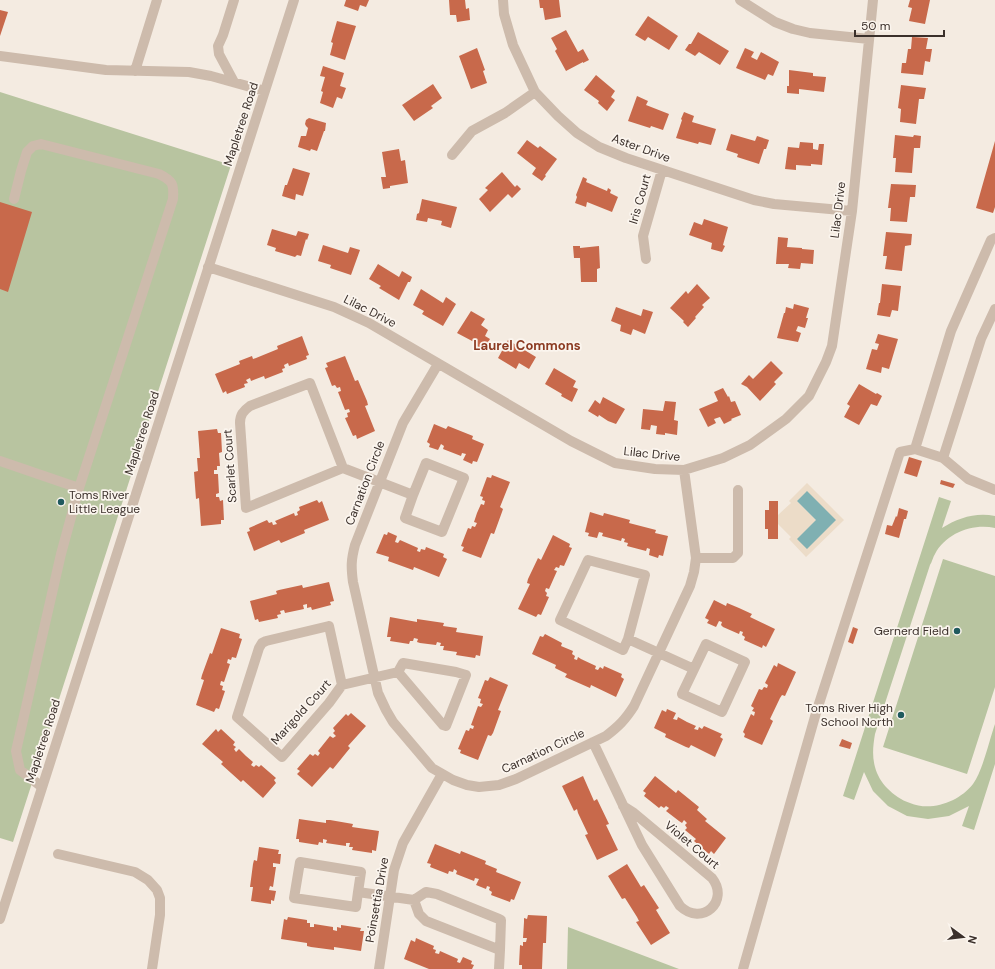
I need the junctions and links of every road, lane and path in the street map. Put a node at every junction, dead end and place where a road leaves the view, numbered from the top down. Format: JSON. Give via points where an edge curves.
{"nodes":[{"id":1,"x":157,"y":0,"type":"edge"},
{"id":2,"x":234,"y":0,"type":"edge"},
{"id":3,"x":294,"y":0,"type":"edge"},
{"id":4,"x":503,"y":0,"type":"edge"},
{"id":5,"x":740,"y":0,"type":"edge"},
{"id":6,"x":874,"y":0,"type":"edge"},
{"id":7,"x":869,"y":39,"type":"junction"},
{"id":8,"x":0,"y":56,"type":"edge"},
{"id":9,"x":135,"y":71,"type":"junction"},
{"id":10,"x":234,"y":82,"type":"junction"},
{"id":11,"x":266,"y":91,"type":"junction"},
{"id":12,"x":535,"y":92,"type":"junction"},
{"id":13,"x":452,"y":155,"type":"dead end"},
{"id":14,"x":662,"y":170,"type":"junction"},
{"id":15,"x":14,"y":199,"type":"dead end"},
{"id":16,"x":852,"y":211,"type":"junction"},
{"id":17,"x":995,"y":238,"type":"edge"},
{"id":18,"x":646,"y":259,"type":"dead end"},
{"id":19,"x":208,"y":267,"type":"junction"},
{"id":20,"x":995,"y":309,"type":"edge"},
{"id":21,"x":438,"y":364,"type":"junction"},
{"id":22,"x":915,"y":449,"type":"junction"},
{"id":23,"x":943,"y":458,"type":"junction"},
{"id":24,"x":0,"y":461,"type":"edge"},
{"id":25,"x":343,"y":468,"type":"junction"},
{"id":26,"x":684,"y":470,"type":"junction"},
{"id":27,"x":380,"y":482,"type":"junction"},
{"id":28,"x":79,"y":488,"type":"junction"},
{"id":29,"x":738,"y":490,"type":"dead end"},
{"id":30,"x":995,"y":490,"type":"edge"},
{"id":31,"x":413,"y":495,"type":"junction"},
{"id":32,"x":696,"y":558,"type":"junction"},
{"id":33,"x":628,"y":639,"type":"junction"},
{"id":34,"x":659,"y":653,"type":"junction"},
{"id":35,"x":694,"y":669,"type":"junction"},
{"id":36,"x":398,"y":672,"type":"junction"},
{"id":37,"x":375,"y":677,"type":"junction"},
{"id":38,"x":342,"y":685,"type":"junction"},
{"id":39,"x":593,"y":742,"type":"junction"},
{"id":40,"x":442,"y":774,"type":"junction"},
{"id":41,"x":42,"y":787,"type":"junction"},
{"id":42,"x":623,"y":806,"type":"junction"},
{"id":43,"x":58,"y":854,"type":"dead end"},
{"id":44,"x":358,"y":892,"type":"junction"},
{"id":45,"x":390,"y":896,"type":"junction"},
{"id":46,"x":414,"y":900,"type":"junction"},
{"id":47,"x":0,"y":919,"type":"edge"},
{"id":48,"x":500,"y":950,"type":"junction"},
{"id":49,"x":152,"y":969,"type":"edge"},
{"id":50,"x":379,"y":969,"type":"edge"},
{"id":51,"x":499,"y":969,"type":"edge"},
{"id":52,"x":743,"y":969,"type":"edge"}],
"edges":[{"from":1,"to":9,"type":"street"},
{"from":2,"to":10,"type":"street","via":[[218,46],[219,54]]},
{"from":3,"to":11,"type":"street","name":"Mapletree Road"},
{"from":4,"to":12,"type":"street","name":"Aster Drive","via":[[504,14],[513,45]]},
{"from":5,"to":7,"type":"street","via":[[775,22],[792,29]]},
{"from":6,"to":7,"type":"street","name":"Lilac Drive"},
{"from":7,"to":16,"type":"street","name":"Lilac Drive"},
{"from":8,"to":9,"type":"street","via":[[106,70]]},
{"from":9,"to":10,"type":"street","via":[[189,72]]},
{"from":10,"to":11,"type":"street"},
{"from":11,"to":19,"type":"street","name":"Mapletree Road"},
{"from":12,"to":13,"type":"street","via":[[505,113],[472,131]]},
{"from":12,"to":14,"type":"street","name":"Aster Drive","via":[[577,133],[599,147]]},
{"from":14,"to":16,"type":"street","name":"Aster Drive","via":[[754,200]]},
{"from":14,"to":18,"type":"street","name":"Iris Court","via":[[643,236]]},
{"from":15,"to":28,"type":"street","via":[[27,152],[33,146],[42,144],[159,174],[168,179],[174,187],[174,200]]},
{"from":16,"to":26,"type":"street","name":"Lilac Drive","via":[[832,346],[809,396],[786,419],[750,444],[723,458]]},
{"from":17,"to":22,"type":"street","via":[[991,240],[951,331]]},
{"from":19,"to":21,"type":"street","name":"Lilac Drive","via":[[334,307],[369,323]]},
{"from":19,"to":41,"type":"street","name":"Mapletree Road"},
{"from":20,"to":23,"type":"street","via":[[981,339]]},
{"from":21,"to":26,"type":"street","name":"Lilac Drive","via":[[571,441],[615,463]]},
{"from":21,"to":27,"type":"street","name":"Carnation Circle","via":[[403,423]]},
{"from":22,"to":23,"type":"street"},
{"from":22,"to":52,"type":"street","via":[[900,452],[816,713]]},
{"from":23,"to":30,"type":"street","via":[[968,479]]},
{"from":24,"to":28,"type":"street"},
{"from":25,"to":25,"type":"street","name":"Scarlet Court","via":[[310,383],[250,406],[242,413],[240,424],[246,508]]},
{"from":25,"to":27,"type":"street"},
{"from":26,"to":32,"type":"street","name":"Carnation Circle"},
{"from":27,"to":31,"type":"street"},
{"from":27,"to":37,"type":"street","name":"Carnation Circle","via":[[352,558],[353,582]]},
{"from":28,"to":41,"type":"street","via":[[61,554],[16,750],[20,770]]},
{"from":29,"to":32,"type":"street","via":[[738,553],[733,558]]},
{"from":31,"to":31,"type":"street","via":[[405,518],[442,532],[464,478],[426,463]]},
{"from":32,"to":34,"type":"street","name":"Carnation Circle","via":[[690,586]]},
{"from":33,"to":33,"type":"street","via":[[623,650],[560,620],[588,560],[645,575]]},
{"from":33,"to":34,"type":"street"},
{"from":34,"to":35,"type":"street"},
{"from":34,"to":39,"type":"street","name":"Carnation Circle","via":[[627,716],[618,727]]},
{"from":35,"to":35,"type":"street","via":[[682,694],[722,712],[745,662],[706,644]]},
{"from":36,"to":36,"type":"street","name":"Marigold Court","via":[[443,724],[446,726],[466,675],[403,663]]},
{"from":36,"to":37,"type":"street","name":"Marigold Court"},
{"from":37,"to":38,"type":"street","name":"Marigold Court"},
{"from":37,"to":40,"type":"street","name":"Carnation Circle","via":[[378,693],[393,722],[432,768]]},
{"from":38,"to":38,"type":"street","name":"Marigold Court","via":[[329,626],[266,641],[259,648],[237,717],[282,757]]},
{"from":39,"to":40,"type":"street","name":"Carnation Circle","via":[[516,780],[499,785],[467,785]]},
{"from":39,"to":42,"type":"street","name":"Violet Court"},
{"from":40,"to":45,"type":"street","name":"Poinsettia Drive","via":[[402,843]]},
{"from":41,"to":47,"type":"street","name":"Mapletree Road"},
{"from":42,"to":42,"type":"street","name":"Violet Court","via":[[642,845],[680,906],[695,914],[711,909],[718,894],[716,882]]},
{"from":43,"to":49,"type":"street","via":[[135,872],[148,880],[157,890],[160,898],[160,915]]},
{"from":44,"to":44,"type":"street","via":[[356,907],[294,898],[300,862],[361,872]]},
{"from":44,"to":45,"type":"street"},
{"from":45,"to":46,"type":"street"},
{"from":45,"to":50,"type":"street","name":"Poinsettia Drive"},
{"from":46,"to":48,"type":"street","via":[[419,914],[426,921]]},
{"from":46,"to":48,"type":"street","via":[[426,892],[437,894],[501,920]]},
{"from":48,"to":51,"type":"street"}]}
